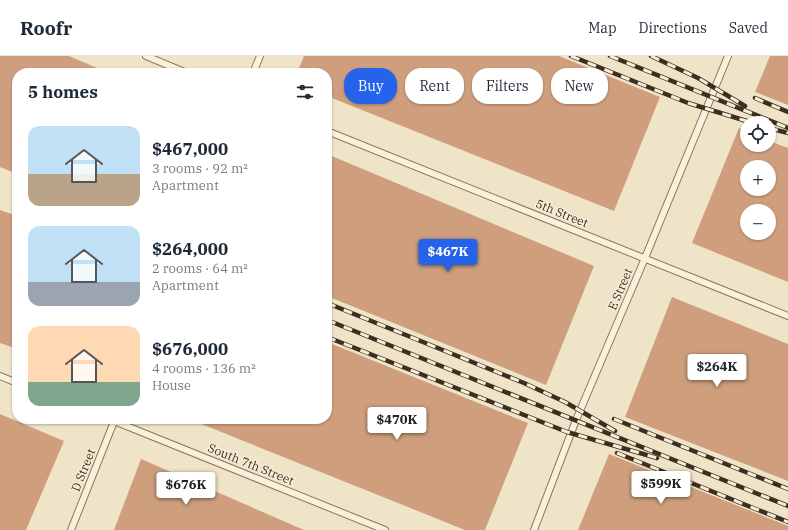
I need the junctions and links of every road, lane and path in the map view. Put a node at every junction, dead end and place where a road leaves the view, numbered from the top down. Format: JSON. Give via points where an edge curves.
{"nodes":[{"id":1,"x":146,"y":56,"type":"edge"},
{"id":2,"x":260,"y":56,"type":"edge"},
{"id":3,"x":728,"y":56,"type":"edge"},
{"id":4,"x":175,"y":68,"type":"edge"},
{"id":5,"x":255,"y":68,"type":"edge"},
{"id":6,"x":332,"y":133,"type":"edge"},
{"id":7,"x":645,"y":258,"type":"junction"},
{"id":8,"x":788,"y":316,"type":"edge"},
{"id":9,"x":0,"y":376,"type":"edge"},
{"id":10,"x":12,"y":381,"type":"edge"},
{"id":11,"x":111,"y":424,"type":"edge"},
{"id":12,"x":123,"y":424,"type":"edge"},
{"id":13,"x":71,"y":530,"type":"edge"},
{"id":14,"x":385,"y":530,"type":"edge"},
{"id":15,"x":534,"y":530,"type":"edge"}],
"edges":[{"from":1,"to":4,"type":"lane"},
{"from":2,"to":5,"type":"lane"},
{"from":3,"to":7,"type":"lane","name":"E Street"},
{"from":6,"to":7,"type":"lane","name":"5th Street"},
{"from":7,"to":8,"type":"lane","name":"5th Street"},
{"from":7,"to":15,"type":"lane","name":"E Street","via":[[576,420]]},
{"from":9,"to":10,"type":"lane"},
{"from":11,"to":13,"type":"lane","name":"D Street"},
{"from":12,"to":14,"type":"lane","name":"South 7th Street"}]}
